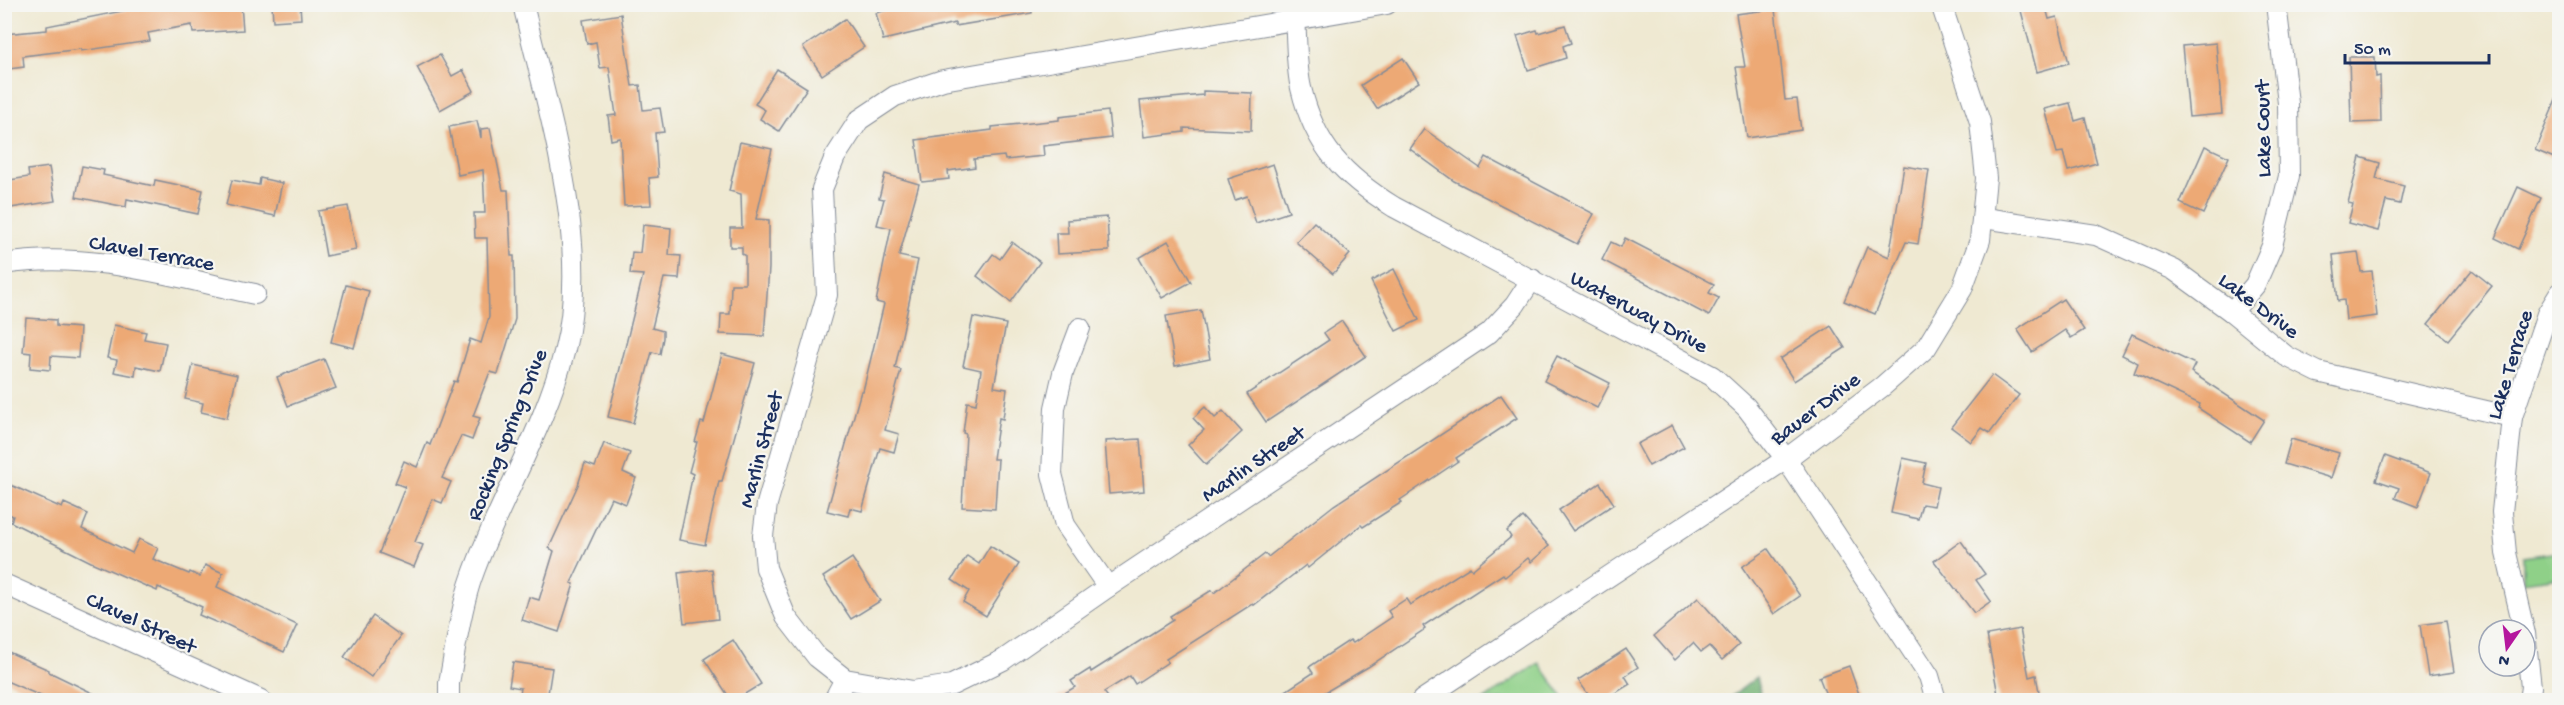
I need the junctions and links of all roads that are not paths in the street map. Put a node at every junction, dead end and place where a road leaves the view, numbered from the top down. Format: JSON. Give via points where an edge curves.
{"nodes":[{"id":1,"x":523,"y":4,"type":"edge"},
{"id":2,"x":1387,"y":4,"type":"edge"},
{"id":3,"x":1941,"y":4,"type":"edge"},
{"id":4,"x":2276,"y":4,"type":"edge"},
{"id":5,"x":1295,"y":19,"type":"junction"},
{"id":6,"x":1984,"y":218,"type":"junction"},
{"id":7,"x":4,"y":264,"type":"edge"},
{"id":8,"x":1532,"y":279,"type":"junction"},
{"id":9,"x":2559,"y":293,"type":"edge"},
{"id":10,"x":255,"y":294,"type":"dead end"},
{"id":11,"x":2232,"y":312,"type":"junction"},
{"id":12,"x":1080,"y":328,"type":"dead end"},
{"id":13,"x":2512,"y":417,"type":"junction"},
{"id":14,"x":1786,"y":459,"type":"junction"},
{"id":15,"x":4,"y":584,"type":"edge"},
{"id":16,"x":1108,"y":587,"type":"junction"},
{"id":17,"x":2522,"y":618,"type":"edge"},
{"id":18,"x":2530,"y":678,"type":"edge"},
{"id":19,"x":845,"y":679,"type":"junction"},
{"id":20,"x":261,"y":700,"type":"edge"},
{"id":21,"x":449,"y":700,"type":"edge"},
{"id":22,"x":834,"y":700,"type":"edge"},
{"id":23,"x":1422,"y":700,"type":"edge"},
{"id":24,"x":1936,"y":700,"type":"edge"},
{"id":25,"x":2529,"y":700,"type":"edge"}],
"edges":[{"from":1,"to":21,"type":"street","name":"Rocking Spring Drive","via":[[561,170],[573,254],[573,296],[566,349],[544,412],[471,578],[448,683]]},
{"from":2,"to":5,"type":"street","name":"Marlin Street"},
{"from":3,"to":6,"type":"street","name":"Bauer Drive","via":[[1980,122],[1986,178]]},
{"from":4,"to":11,"type":"street","name":"Lake Court","via":[[2288,103],[2289,176],[2272,246],[2254,285]]},
{"from":5,"to":8,"type":"street","name":"Waterway Drive","via":[[1300,86],[1311,122],[1338,165],[1363,188],[1394,207]]},
{"from":5,"to":19,"type":"street","name":"Marlin Street","via":[[943,80],[896,96],[859,120],[835,157],[822,189],[827,295],[767,504],[763,536],[766,568],[786,617],[817,657]]},
{"from":6,"to":11,"type":"street","name":"Lake Drive","via":[[2096,235],[2174,270]]},
{"from":6,"to":14,"type":"street","name":"Bauer Drive","via":[[1962,289],[1926,348],[1883,386]]},
{"from":7,"to":10,"type":"street","name":"Clavel Terrace","via":[[26,260],[99,262]]},
{"from":8,"to":14,"type":"street","name":"Waterway Drive","via":[[1712,376],[1746,407]]},
{"from":8,"to":16,"type":"street","name":"Marlin Street","via":[[1489,333]]},
{"from":9,"to":13,"type":"street","name":"Lake Terrace","via":[[2547,314]]},
{"from":11,"to":13,"type":"street","name":"Lake Drive","via":[[2286,356],[2318,372]]},
{"from":12,"to":16,"type":"street","via":[[1055,408],[1052,474],[1065,525]]},
{"from":13,"to":17,"type":"street","name":"Lake Terrace","via":[[2502,512],[2506,553]]},
{"from":14,"to":23,"type":"street","name":"Bauer Drive"},
{"from":14,"to":24,"type":"street","name":"Waterway Drive","via":[[1929,676]]},
{"from":15,"to":20,"type":"street","name":"Clavel Street"},
{"from":16,"to":19,"type":"street","name":"Marlin Street","via":[[1003,660],[952,685],[913,691]]},
{"from":18,"to":25,"type":"street","name":"Lake Terrace"},
{"from":19,"to":22,"type":"street"}]}
